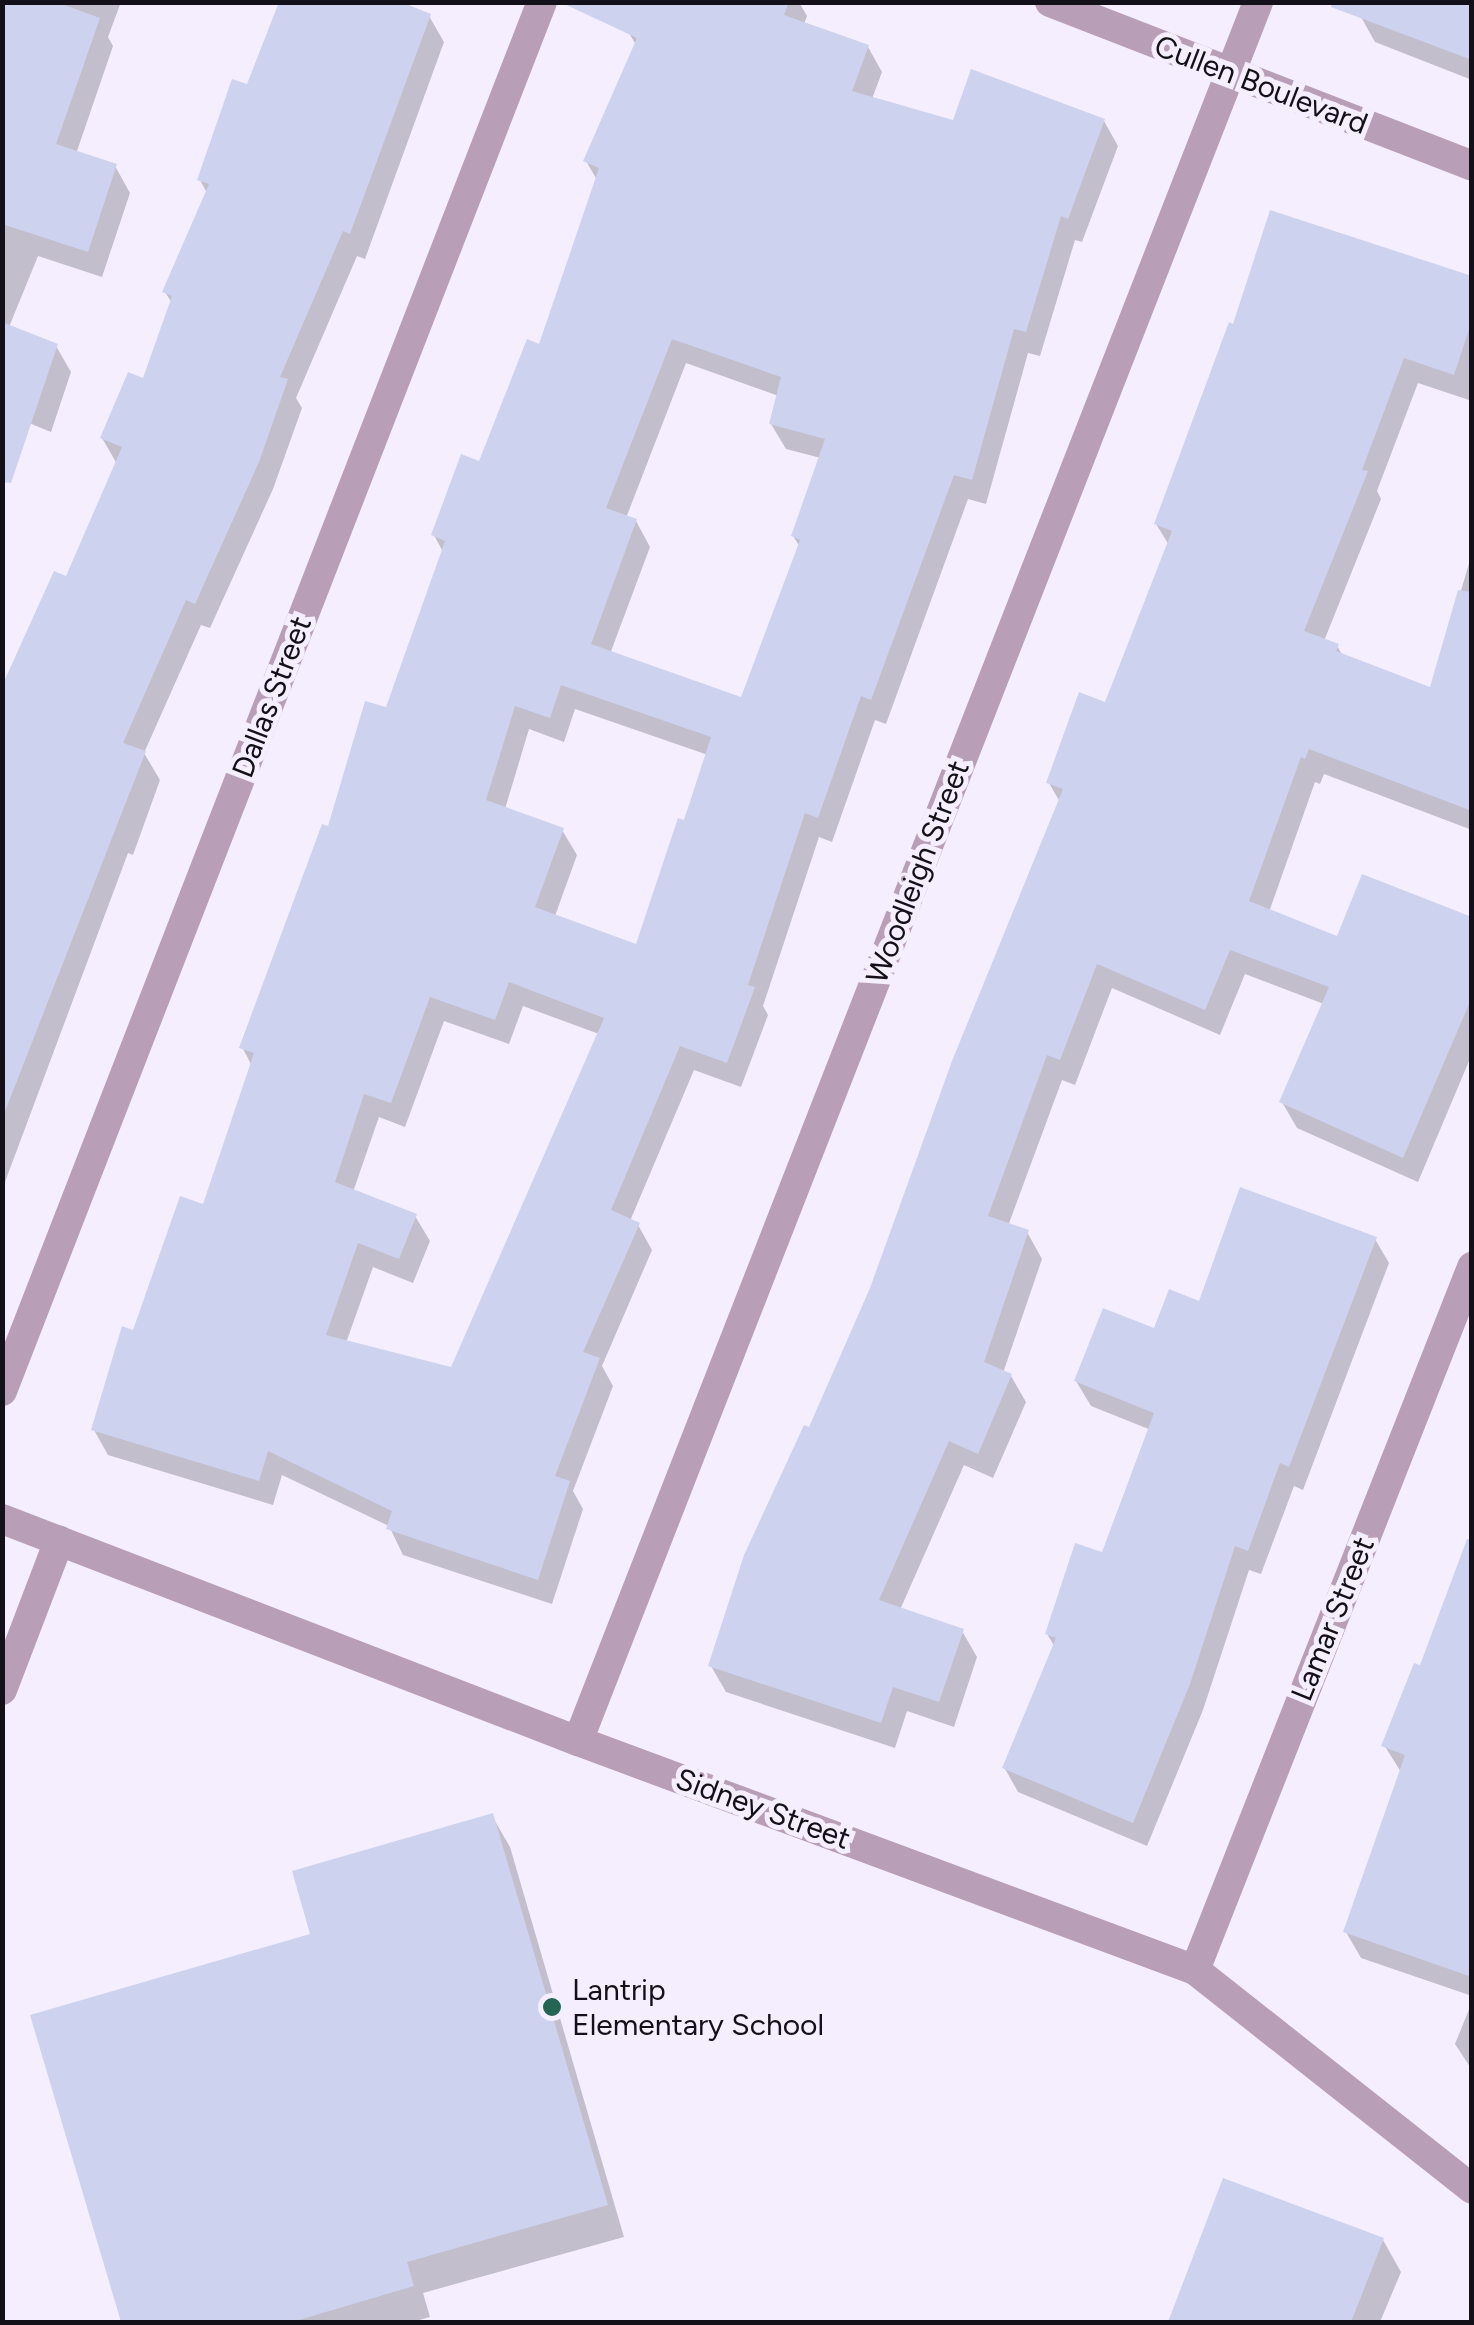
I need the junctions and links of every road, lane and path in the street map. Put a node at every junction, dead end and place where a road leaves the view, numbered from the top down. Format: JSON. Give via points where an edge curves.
{"nodes":[{"id":1,"x":542,"y":2,"type":"edge"},
{"id":2,"x":1050,"y":2,"type":"edge"},
{"id":3,"x":1258,"y":2,"type":"edge"},
{"id":4,"x":1231,"y":73,"type":"junction"},
{"id":5,"x":1472,"y":166,"type":"edge"},
{"id":6,"x":1472,"y":1268,"type":"edge"},
{"id":7,"x":2,"y":1391,"type":"edge"},
{"id":8,"x":2,"y":1519,"type":"edge"},
{"id":9,"x":59,"y":1541,"type":"junction"},
{"id":10,"x":2,"y":1690,"type":"edge"},
{"id":11,"x":578,"y":1741,"type":"junction"},
{"id":12,"x":1194,"y":1970,"type":"junction"},
{"id":13,"x":1472,"y":2189,"type":"edge"}],
"edges":[{"from":1,"to":7,"type":"street","name":"Dallas Street"},
{"from":2,"to":4,"type":"street","name":"Cullen Boulevard"},
{"from":3,"to":4,"type":"street","name":"Woodleigh Street"},
{"from":4,"to":5,"type":"street","name":"Cullen Boulevard"},
{"from":4,"to":11,"type":"street","name":"Woodleigh Street"},
{"from":6,"to":12,"type":"street","name":"Lamar Street"},
{"from":8,"to":9,"type":"street","name":"Sidney Street"},
{"from":9,"to":10,"type":"street"},
{"from":9,"to":11,"type":"street","name":"Sidney Street"},
{"from":11,"to":12,"type":"street","name":"Sidney Street"},
{"from":12,"to":13,"type":"street","name":"Sidney Street"}]}
